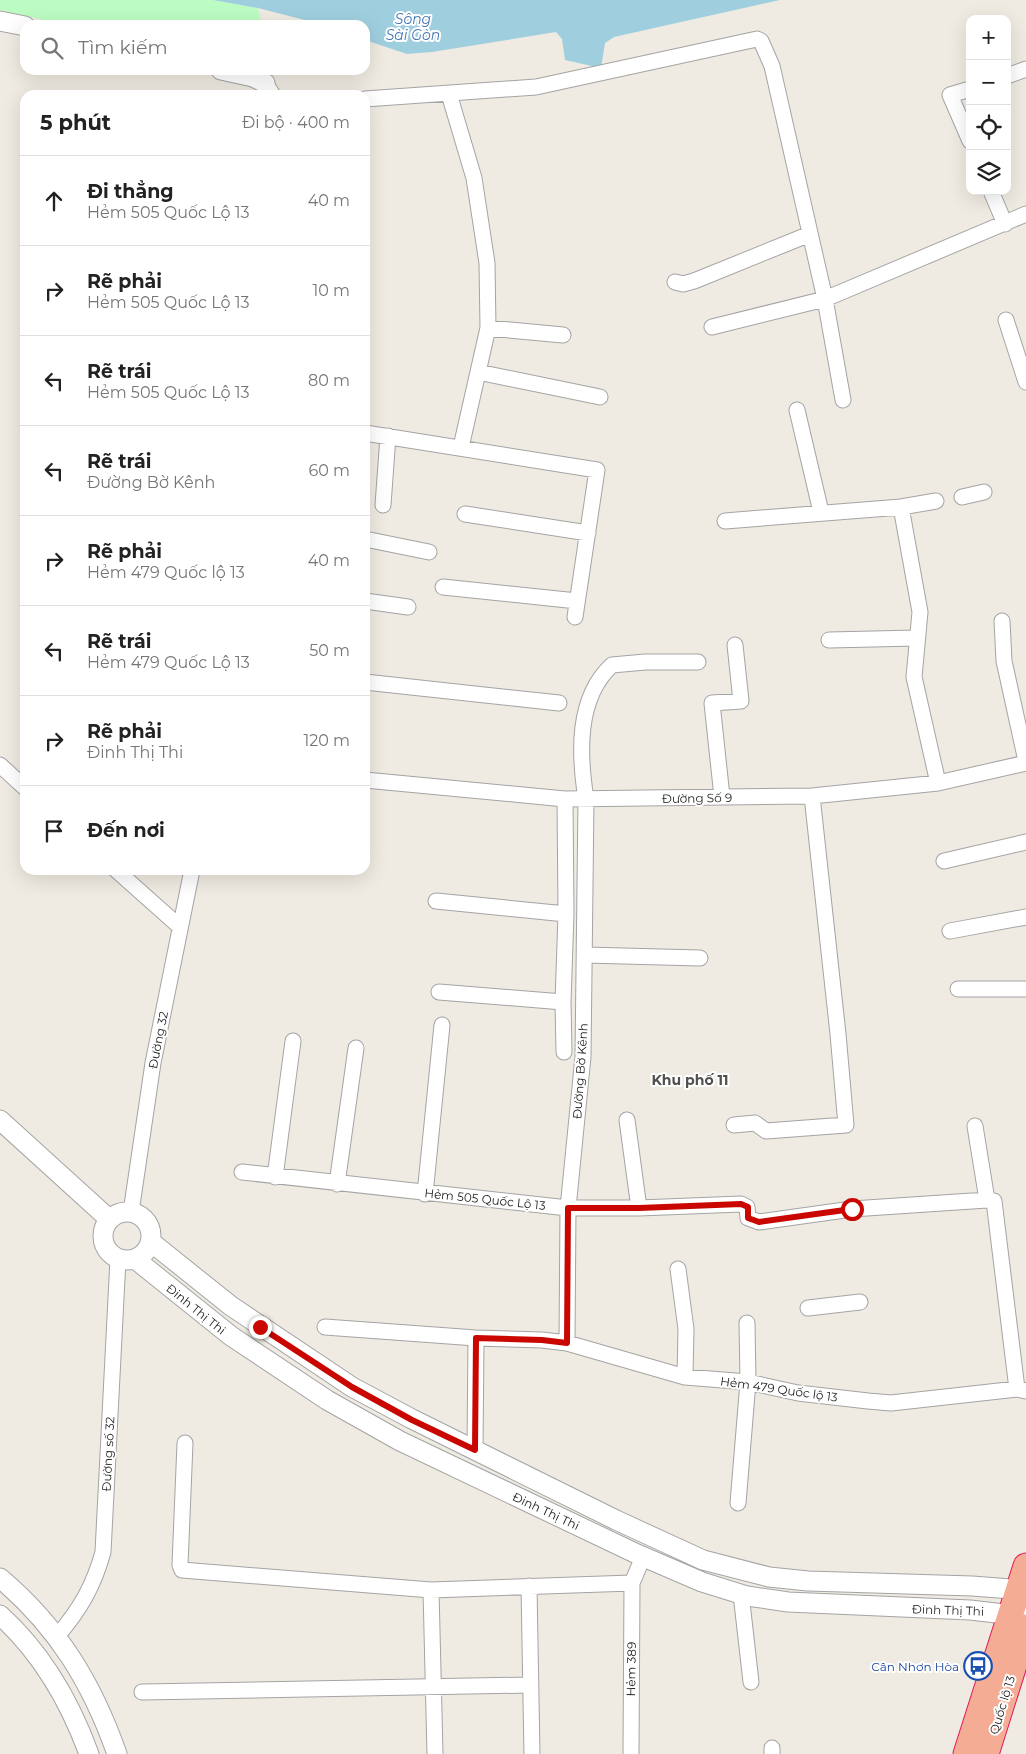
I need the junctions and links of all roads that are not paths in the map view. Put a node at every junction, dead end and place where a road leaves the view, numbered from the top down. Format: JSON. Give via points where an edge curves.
{"nodes":[{"id":1,"x":0,"y":21,"type":"edge"},
{"id":2,"x":20,"y":25,"type":"edge"},
{"id":3,"x":1026,"y":69,"type":"edge"},
{"id":4,"x":244,"y":75,"type":"edge"},
{"id":5,"x":1011,"y":75,"type":"edge"},
{"id":6,"x":269,"y":89,"type":"edge"},
{"id":7,"x":966,"y":90,"type":"edge"},
{"id":8,"x":449,"y":94,"type":"junction"},
{"id":9,"x":370,"y":99,"type":"edge"},
{"id":10,"x":966,"y":132,"type":"edge"},
{"id":11,"x":993,"y":195,"type":"edge"},
{"id":12,"x":1024,"y":218,"type":"edge"},
{"id":13,"x":1006,"y":224,"type":"junction"},
{"id":14,"x":810,"y":234,"type":"junction"},
{"id":15,"x":675,"y":282,"type":"dead end"},
{"id":16,"x":825,"y":299,"type":"junction"},
{"id":17,"x":1006,"y":320,"type":"dead end"},
{"id":18,"x":712,"y":327,"type":"dead end"},
{"id":19,"x":488,"y":328,"type":"junction"},
{"id":20,"x":563,"y":335,"type":"dead end"},
{"id":21,"x":478,"y":372,"type":"junction"},
{"id":22,"x":1026,"y":382,"type":"edge"},
{"id":23,"x":600,"y":397,"type":"dead end"},
{"id":24,"x":843,"y":400,"type":"dead end"},
{"id":25,"x":797,"y":410,"type":"dead end"},
{"id":26,"x":370,"y":434,"type":"edge"},
{"id":27,"x":388,"y":436,"type":"junction"},
{"id":28,"x":461,"y":447,"type":"junction"},
{"id":29,"x":984,"y":492,"type":"dead end"},
{"id":30,"x":962,"y":497,"type":"dead end"},
{"id":31,"x":936,"y":501,"type":"dead end"},
{"id":32,"x":383,"y":505,"type":"dead end"},
{"id":33,"x":901,"y":507,"type":"junction"},
{"id":34,"x":821,"y":512,"type":"junction"},
{"id":35,"x":465,"y":514,"type":"dead end"},
{"id":36,"x":725,"y":521,"type":"dead end"},
{"id":37,"x":588,"y":533,"type":"junction"},
{"id":38,"x":370,"y":539,"type":"edge"},
{"id":39,"x":428,"y":552,"type":"dead end"},
{"id":40,"x":443,"y":587,"type":"dead end"},
{"id":41,"x":578,"y":601,"type":"junction"},
{"id":42,"x":370,"y":602,"type":"edge"},
{"id":43,"x":408,"y":607,"type":"dead end"},
{"id":44,"x":575,"y":618,"type":"dead end"},
{"id":45,"x":1002,"y":621,"type":"dead end"},
{"id":46,"x":917,"y":638,"type":"junction"},
{"id":47,"x":829,"y":640,"type":"dead end"},
{"id":48,"x":735,"y":644,"type":"dead end"},
{"id":49,"x":698,"y":662,"type":"dead end"},
{"id":50,"x":370,"y":683,"type":"edge"},
{"id":51,"x":559,"y":703,"type":"dead end"},
{"id":52,"x":1026,"y":762,"type":"edge"},
{"id":53,"x":0,"y":765,"type":"edge"},
{"id":54,"x":370,"y":780,"type":"edge"},
{"id":55,"x":20,"y":783,"type":"edge"},
{"id":56,"x":938,"y":783,"type":"junction"},
{"id":57,"x":812,"y":796,"type":"junction"},
{"id":58,"x":722,"y":797,"type":"junction"},
{"id":59,"x":566,"y":799,"type":"junction"},
{"id":60,"x":586,"y":799,"type":"junction"},
{"id":61,"x":1026,"y":842,"type":"edge"},
{"id":62,"x":944,"y":861,"type":"dead end"},
{"id":63,"x":122,"y":875,"type":"edge"},
{"id":64,"x":191,"y":875,"type":"edge"},
{"id":65,"x":436,"y":901,"type":"dead end"},
{"id":66,"x":566,"y":914,"type":"junction"},
{"id":67,"x":1026,"y":917,"type":"edge"},
{"id":68,"x":180,"y":927,"type":"junction"},
{"id":69,"x":950,"y":931,"type":"dead end"},
{"id":70,"x":585,"y":954,"type":"junction"},
{"id":71,"x":700,"y":958,"type":"dead end"},
{"id":72,"x":958,"y":989,"type":"dead end"},
{"id":73,"x":1026,"y":989,"type":"edge"},
{"id":74,"x":439,"y":992,"type":"dead end"},
{"id":75,"x":563,"y":1002,"type":"junction"},
{"id":76,"x":442,"y":1025,"type":"dead end"},
{"id":77,"x":293,"y":1041,"type":"dead end"},
{"id":78,"x":356,"y":1048,"type":"dead end"},
{"id":79,"x":564,"y":1052,"type":"dead end"},
{"id":80,"x":0,"y":1120,"type":"edge"},
{"id":81,"x":627,"y":1120,"type":"dead end"},
{"id":82,"x":734,"y":1125,"type":"dead end"},
{"id":83,"x":976,"y":1126,"type":"dead end"},
{"id":84,"x":242,"y":1172,"type":"dead end"},
{"id":85,"x":275,"y":1177,"type":"junction"},
{"id":86,"x":337,"y":1184,"type":"junction"},
{"id":87,"x":425,"y":1194,"type":"junction"},
{"id":88,"x":991,"y":1200,"type":"junction"},
{"id":89,"x":568,"y":1208,"type":"junction"},
{"id":90,"x":639,"y":1208,"type":"junction"},
{"id":91,"x":131,"y":1212,"type":"junction"},
{"id":92,"x":109,"y":1219,"type":"junction"},
{"id":93,"x":151,"y":1242,"type":"junction"},
{"id":94,"x":127,"y":1259,"type":"junction"},
{"id":95,"x":678,"y":1269,"type":"dead end"},
{"id":96,"x":860,"y":1302,"type":"dead end"},
{"id":97,"x":808,"y":1308,"type":"dead end"},
{"id":98,"x":748,"y":1323,"type":"dead end"},
{"id":99,"x":325,"y":1327,"type":"dead end"},
{"id":100,"x":476,"y":1338,"type":"junction"},
{"id":101,"x":567,"y":1343,"type":"junction"},
{"id":102,"x":685,"y":1377,"type":"junction"},
{"id":103,"x":748,"y":1382,"type":"junction"},
{"id":104,"x":1021,"y":1390,"type":"edge"},
{"id":105,"x":185,"y":1443,"type":"dead end"},
{"id":106,"x":475,"y":1450,"type":"junction"},
{"id":107,"x":738,"y":1503,"type":"dead end"},
{"id":108,"x":643,"y":1556,"type":"junction"},
{"id":109,"x":0,"y":1578,"type":"edge"},
{"id":110,"x":1024,"y":1582,"type":"edge"},
{"id":111,"x":632,"y":1583,"type":"junction"},
{"id":112,"x":529,"y":1586,"type":"junction"},
{"id":113,"x":431,"y":1590,"type":"junction"},
{"id":114,"x":741,"y":1594,"type":"junction"},
{"id":115,"x":0,"y":1615,"type":"edge"},
{"id":116,"x":1021,"y":1619,"type":"edge"},
{"id":117,"x":57,"y":1636,"type":"junction"},
{"id":118,"x":751,"y":1682,"type":"dead end"},
{"id":119,"x":530,"y":1685,"type":"junction"},
{"id":120,"x":434,"y":1687,"type":"junction"},
{"id":121,"x":142,"y":1692,"type":"dead end"},
{"id":122,"x":89,"y":1754,"type":"edge"},
{"id":123,"x":118,"y":1754,"type":"edge"},
{"id":124,"x":435,"y":1754,"type":"edge"},
{"id":125,"x":532,"y":1754,"type":"edge"},
{"id":126,"x":630,"y":1754,"type":"edge"},
{"id":127,"x":966,"y":1754,"type":"edge"},
{"id":128,"x":986,"y":1754,"type":"edge"}],
"edges":[{"from":1,"to":2,"type":"street"},
{"from":3,"to":5,"type":"street"},
{"from":4,"to":6,"type":"street","via":[[253,77]]},
{"from":7,"to":10,"type":"street","via":[[950,96]]},
{"from":8,"to":9,"type":"street"},
{"from":8,"to":14,"type":"street","via":[[536,87],[757,38],[772,66]]},
{"from":8,"to":19,"type":"street","via":[[474,178],[487,263]]},
{"from":11,"to":13,"type":"street"},
{"from":12,"to":13,"type":"street"},
{"from":13,"to":16,"type":"street"},
{"from":14,"to":15,"type":"street","via":[[694,281]]},
{"from":14,"to":16,"type":"street"},
{"from":16,"to":18,"type":"street"},
{"from":16,"to":24,"type":"street"},
{"from":17,"to":22,"type":"street"},
{"from":19,"to":20,"type":"street"},
{"from":19,"to":21,"type":"street"},
{"from":21,"to":23,"type":"street"},
{"from":21,"to":28,"type":"street"},
{"from":25,"to":34,"type":"street"},
{"from":26,"to":27,"type":"street"},
{"from":27,"to":28,"type":"street"},
{"from":27,"to":32,"type":"street"},
{"from":28,"to":37,"type":"street","via":[[597,470]]},
{"from":29,"to":30,"type":"street"},
{"from":31,"to":33,"type":"street"},
{"from":33,"to":34,"type":"street"},
{"from":33,"to":46,"type":"street","via":[[920,612]]},
{"from":34,"to":36,"type":"street"},
{"from":35,"to":37,"type":"street"},
{"from":37,"to":41,"type":"street"},
{"from":38,"to":39,"type":"street"},
{"from":40,"to":41,"type":"street"},
{"from":41,"to":44,"type":"street"},
{"from":42,"to":43,"type":"street"},
{"from":45,"to":52,"type":"street","via":[[1004,661]]},
{"from":46,"to":47,"type":"street"},
{"from":46,"to":56,"type":"street","via":[[914,677]]},
{"from":48,"to":58,"type":"street","via":[[741,700],[712,703]]},
{"from":49,"to":60,"type":"street","name":"Đường Bờ Kênh","via":[[618,663],[607,669],[583,725]]},
{"from":50,"to":51,"type":"street"},
{"from":52,"to":56,"type":"street","name":"Đường Số 9"},
{"from":53,"to":55,"type":"street"},
{"from":54,"to":59,"type":"street","name":"Đường Số 9"},
{"from":56,"to":57,"type":"street","name":"Đường Số 9"},
{"from":57,"to":58,"type":"street","name":"Đường Số 9"},
{"from":57,"to":82,"type":"street","via":[[846,1125],[766,1131],[755,1123]]},
{"from":58,"to":60,"type":"street","name":"Đường Số 9"},
{"from":59,"to":60,"type":"street","name":"Đường Số 9"},
{"from":59,"to":66,"type":"street"},
{"from":60,"to":70,"type":"street","name":"Đường Bờ Kênh"},
{"from":61,"to":62,"type":"street"},
{"from":63,"to":68,"type":"street"},
{"from":64,"to":68,"type":"street","name":"Đường 32"},
{"from":65,"to":66,"type":"street"},
{"from":66,"to":75,"type":"street"},
{"from":67,"to":69,"type":"street"},
{"from":68,"to":91,"type":"street","name":"Đường 32","via":[[153,1063]]},
{"from":70,"to":71,"type":"street"},
{"from":70,"to":89,"type":"street","name":"Đường Bờ Kênh","via":[[583,1057]]},
{"from":72,"to":73,"type":"street"},
{"from":74,"to":75,"type":"street"},
{"from":75,"to":79,"type":"street"},
{"from":76,"to":87,"type":"street"},
{"from":77,"to":85,"type":"street"},
{"from":78,"to":86,"type":"street"},
{"from":80,"to":92,"type":"street"},
{"from":81,"to":90,"type":"street"},
{"from":83,"to":88,"type":"street"},
{"from":84,"to":85,"type":"street","name":"Hẻm 505 Quốc Lộ 13"},
{"from":85,"to":86,"type":"street","name":"Hẻm 505 Quốc Lộ 13"},
{"from":86,"to":87,"type":"street","name":"Hẻm 505 Quốc Lộ 13"},
{"from":87,"to":89,"type":"street","name":"Hẻm 505 Quốc Lộ 13"},
{"from":88,"to":90,"type":"street","name":"Hẻm 505 Quốc Lộ 13","via":[[852,1209],[759,1222],[748,1218],[748,1207],[741,1204]]},
{"from":88,"to":104,"type":"street"},
{"from":89,"to":90,"type":"street","name":"Hẻm 505 Quốc Lộ 13"},
{"from":89,"to":101,"type":"street","name":"Đường Bờ Kênh"},
{"from":91,"to":92,"type":"street","via":[[116,1214]]},
{"from":91,"to":93,"type":"street","via":[[144,1218],[149,1225]]},
{"from":92,"to":94,"type":"street","via":[[103,1240],[111,1255]]},
{"from":93,"to":94,"type":"street","via":[[142,1256]]},
{"from":93,"to":106,"type":"street","name":"Đinh Thị Thi","via":[[231,1306],[305,1357],[382,1404]]},
{"from":94,"to":108,"type":"street","name":"Đinh Thị Thi","via":[[231,1336],[327,1400],[400,1441]]},
{"from":94,"to":117,"type":"street","name":"Đường số 32","via":[[103,1552],[87,1597]]},
{"from":95,"to":102,"type":"street","via":[[686,1330]]},
{"from":96,"to":97,"type":"street"},
{"from":98,"to":103,"type":"street"},
{"from":99,"to":100,"type":"street","name":"Hẻm 479 Quốc lộ 13"},
{"from":100,"to":101,"type":"street","name":"Hẻm 479 Quốc lộ 13"},
{"from":100,"to":106,"type":"street"},
{"from":101,"to":102,"type":"street","name":"Hẻm 479 Quốc lộ 13"},
{"from":102,"to":103,"type":"street","name":"Hẻm 479 Quốc lộ 13"},
{"from":103,"to":104,"type":"street","name":"Hẻm 479 Quốc lộ 13","via":[[798,1393],[891,1403]]},
{"from":103,"to":107,"type":"street"},
{"from":105,"to":113,"type":"street","via":[[182,1570]]},
{"from":106,"to":110,"type":"street","name":"Đinh Thị Thi","via":[[703,1560],[769,1577],[808,1581]]},
{"from":108,"to":111,"type":"street"},
{"from":108,"to":114,"type":"street","name":"Đinh Thị Thi","via":[[702,1582]]},
{"from":109,"to":117,"type":"street"},
{"from":110,"to":116,"type":"highway","name":"Quốc lộ 13"},
{"from":111,"to":112,"type":"street"},
{"from":111,"to":126,"type":"street","name":"Hẻm 389"},
{"from":112,"to":113,"type":"street"},
{"from":112,"to":119,"type":"street"},
{"from":113,"to":120,"type":"street"},
{"from":114,"to":116,"type":"street","name":"Đinh Thị Thi","via":[[818,1605]]},
{"from":114,"to":118,"type":"street"},
{"from":115,"to":122,"type":"street","via":[[52,1676],[79,1726]]},
{"from":116,"to":127,"type":"highway","name":"Quốc lộ 13"},
{"from":116,"to":128,"type":"highway","name":"Quốc lộ 13"},
{"from":117,"to":123,"type":"street","via":[[104,1714]]},
{"from":119,"to":120,"type":"street"},
{"from":119,"to":125,"type":"street"},
{"from":120,"to":121,"type":"street"},
{"from":120,"to":124,"type":"street"}]}
